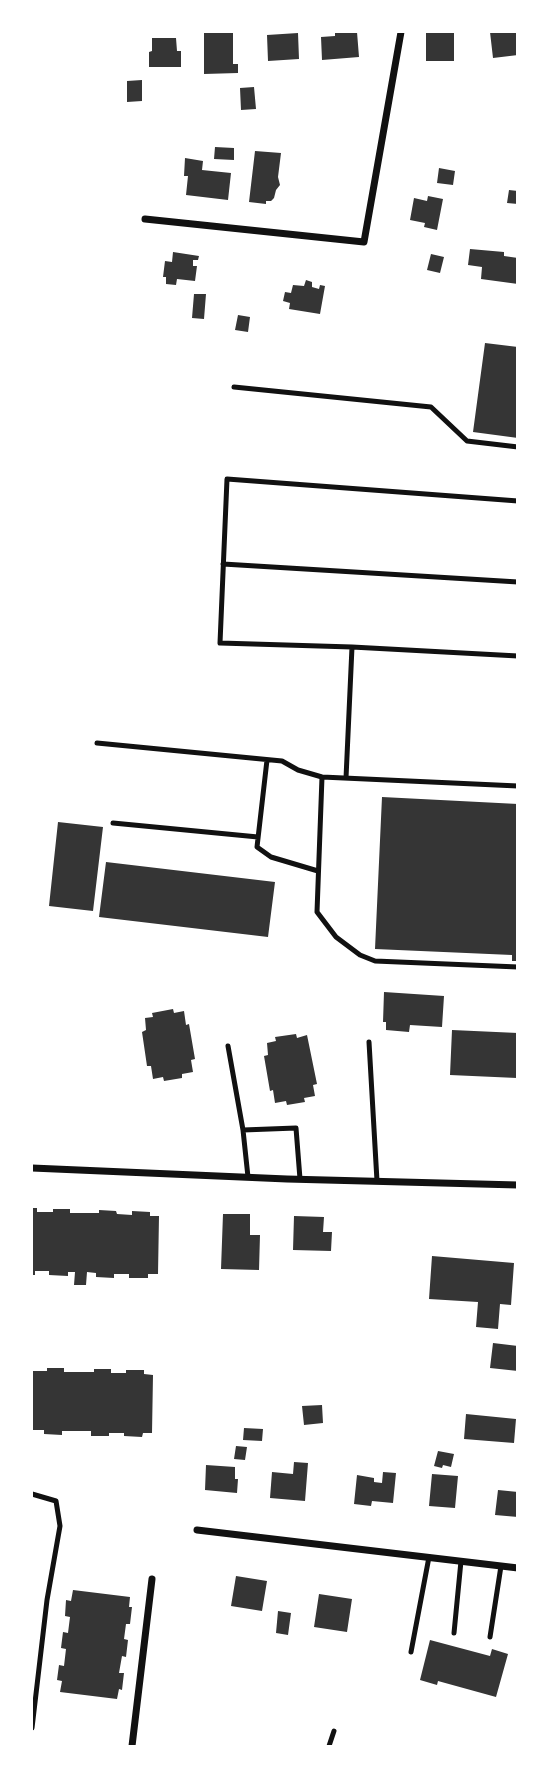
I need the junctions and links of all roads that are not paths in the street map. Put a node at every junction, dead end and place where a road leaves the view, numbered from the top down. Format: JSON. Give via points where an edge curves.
{"nodes":[{"id":1,"x":401,"y":32,"type":"edge"},
{"id":2,"x":145,"y":219,"type":"dead end"},
{"id":3,"x":234,"y":387,"type":"dead end"},
{"id":4,"x":517,"y":447,"type":"edge"},
{"id":5,"x":517,"y":501,"type":"edge"},
{"id":6,"x":223,"y":564,"type":"junction"},
{"id":7,"x":517,"y":582,"type":"edge"},
{"id":8,"x":352,"y":646,"type":"junction"},
{"id":9,"x":517,"y":656,"type":"edge"},
{"id":10,"x":97,"y":743,"type":"dead end"},
{"id":11,"x":267,"y":760,"type":"junction"},
{"id":12,"x":322,"y":777,"type":"junction"},
{"id":13,"x":346,"y":778,"type":"junction"},
{"id":14,"x":517,"y":786,"type":"edge"},
{"id":15,"x":113,"y":823,"type":"dead end"},
{"id":16,"x":258,"y":836,"type":"junction"},
{"id":17,"x":318,"y":871,"type":"junction"},
{"id":18,"x":517,"y":967,"type":"edge"},
{"id":19,"x":369,"y":1042,"type":"dead end"},
{"id":20,"x":228,"y":1046,"type":"dead end"},
{"id":21,"x":243,"y":1130,"type":"junction"},
{"id":22,"x":32,"y":1168,"type":"edge"},
{"id":23,"x":248,"y":1177,"type":"junction"},
{"id":24,"x":300,"y":1179,"type":"junction"},
{"id":25,"x":377,"y":1181,"type":"junction"},
{"id":26,"x":517,"y":1185,"type":"edge"},
{"id":27,"x":32,"y":1494,"type":"edge"},
{"id":28,"x":197,"y":1530,"type":"dead end"},
{"id":29,"x":429,"y":1557,"type":"junction"},
{"id":30,"x":461,"y":1561,"type":"junction"},
{"id":31,"x":501,"y":1566,"type":"junction"},
{"id":32,"x":517,"y":1568,"type":"edge"},
{"id":33,"x":152,"y":1579,"type":"dead end"},
{"id":34,"x":454,"y":1633,"type":"dead end"},
{"id":35,"x":490,"y":1637,"type":"dead end"},
{"id":36,"x":411,"y":1652,"type":"dead end"},
{"id":37,"x":32,"y":1728,"type":"edge"},
{"id":38,"x":334,"y":1731,"type":"dead end"},
{"id":39,"x":132,"y":1746,"type":"edge"},
{"id":40,"x":330,"y":1746,"type":"edge"}],
"edges":[{"from":1,"to":2,"type":"street","via":[[364,242]]},
{"from":3,"to":4,"type":"lane","via":[[431,407],[467,441]]},
{"from":5,"to":6,"type":"lane","via":[[227,480]]},
{"from":6,"to":7,"type":"lane"},
{"from":6,"to":8,"type":"lane","via":[[220,643]]},
{"from":8,"to":9,"type":"lane"},
{"from":8,"to":13,"type":"lane"},
{"from":10,"to":11,"type":"lane"},
{"from":11,"to":12,"type":"lane"},
{"from":11,"to":16,"type":"lane"},
{"from":12,"to":13,"type":"lane"},
{"from":12,"to":17,"type":"lane"},
{"from":13,"to":14,"type":"lane"},
{"from":15,"to":16,"type":"lane"},
{"from":16,"to":17,"type":"lane","via":[[257,847],[271,857]]},
{"from":17,"to":18,"type":"lane","via":[[317,912],[337,937],[360,955],[375,961]]},
{"from":19,"to":25,"type":"lane"},
{"from":20,"to":21,"type":"lane"},
{"from":21,"to":23,"type":"lane"},
{"from":21,"to":24,"type":"lane","via":[[296,1128]]},
{"from":22,"to":23,"type":"street"},
{"from":23,"to":24,"type":"street"},
{"from":24,"to":25,"type":"street"},
{"from":25,"to":26,"type":"street"},
{"from":27,"to":37,"type":"lane","via":[[56,1501],[60,1526]]},
{"from":28,"to":29,"type":"street"},
{"from":29,"to":30,"type":"street"},
{"from":29,"to":36,"type":"lane"},
{"from":30,"to":31,"type":"street"},
{"from":30,"to":34,"type":"lane"},
{"from":31,"to":32,"type":"street"},
{"from":31,"to":35,"type":"lane"},
{"from":33,"to":39,"type":"street"},
{"from":38,"to":40,"type":"lane"}]}
